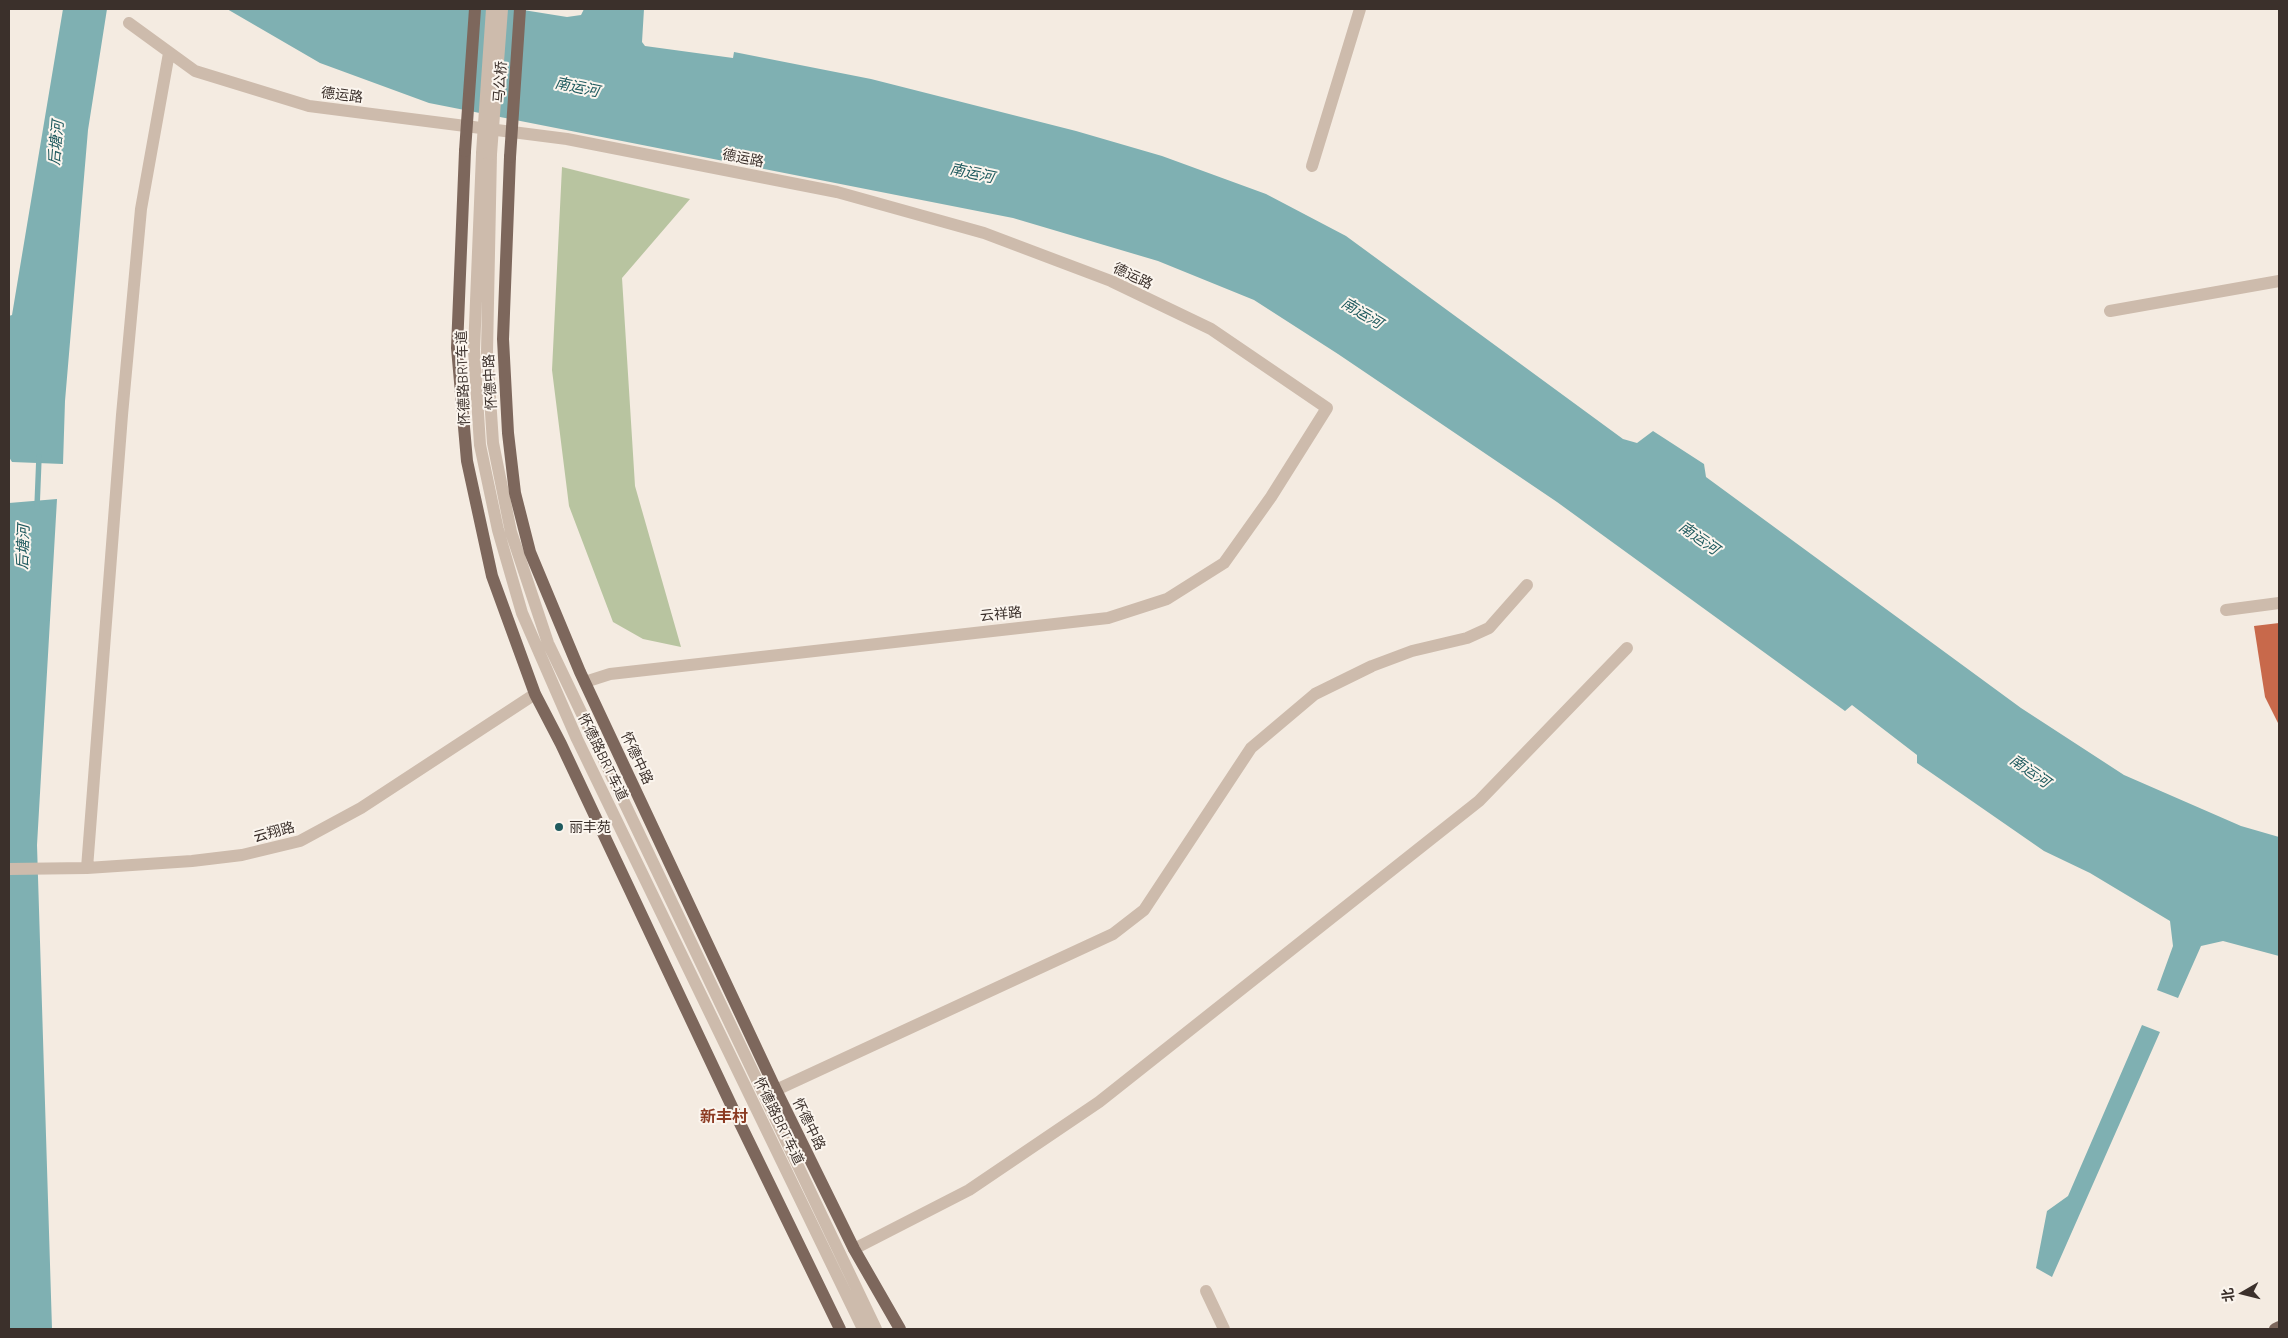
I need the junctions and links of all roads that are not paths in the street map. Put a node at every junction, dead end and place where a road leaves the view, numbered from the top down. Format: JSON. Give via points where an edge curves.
{"nodes":[{"id":1,"x":475,"y":9,"type":"edge"},
{"id":2,"x":492,"y":9,"type":"edge"},
{"id":3,"x":502,"y":9,"type":"edge"},
{"id":4,"x":520,"y":9,"type":"edge"},
{"id":5,"x":1360,"y":9,"type":"edge"},
{"id":6,"x":129,"y":23,"type":"dead end"},
{"id":7,"x":169,"y":53,"type":"junction"},
{"id":8,"x":487,"y":154,"type":"junction"},
{"id":9,"x":510,"y":157,"type":"joint"},
{"id":10,"x":1312,"y":166,"type":"dead end"},
{"id":11,"x":2279,"y":281,"type":"edge"},
{"id":12,"x":2110,"y":311,"type":"dead end"},
{"id":13,"x":1326,"y":408,"type":"joint"},
{"id":14,"x":1527,"y":585,"type":"dead end"},
{"id":15,"x":2279,"y":603,"type":"edge"},
{"id":16,"x":2226,"y":610,"type":"dead end"},
{"id":17,"x":1627,"y":648,"type":"dead end"},
{"id":18,"x":585,"y":682,"type":"junction"},
{"id":19,"x":536,"y":694,"type":"junction"},
{"id":20,"x":87,"y":868,"type":"junction"},
{"id":21,"x":9,"y":869,"type":"edge"},
{"id":22,"x":776,"y":1090,"type":"junction"},
{"id":23,"x":854,"y":1249,"type":"junction"},
{"id":24,"x":1206,"y":1291,"type":"dead end"},
{"id":25,"x":2279,"y":1327,"type":"edge"},
{"id":26,"x":840,"y":1329,"type":"edge"},
{"id":27,"x":863,"y":1329,"type":"edge"},
{"id":28,"x":876,"y":1329,"type":"edge"},
{"id":29,"x":900,"y":1329,"type":"edge"},
{"id":30,"x":1224,"y":1329,"type":"edge"},
{"id":31,"x":2275,"y":1329,"type":"edge"}],
"edges":[{"from":1,"to":19,"type":"main road","bridge":true,"via":[[456,348],[467,461],[492,576]]},
{"from":2,"to":8,"type":"street","name":"马公桥","bridge":true},
{"from":3,"to":8,"type":"street","name":"马公桥","bridge":true},
{"from":4,"to":9,"type":"main road","name":"马公桥","bridge":true},
{"from":5,"to":10,"type":"street"},
{"from":6,"to":7,"type":"street","name":"德运路"},
{"from":7,"to":13,"type":"street","name":"德运路","via":[[195,71],[309,106],[567,140],[837,192],[984,233],[1111,281],[1211,329]]},
{"from":7,"to":20,"type":"street","via":[[141,209]]},
{"from":8,"to":27,"type":"street","name":"怀德路BRT车道","via":[[474,350],[480,445],[498,530],[522,613],[576,739]]},
{"from":8,"to":28,"type":"street","name":"怀德路BRT车道","via":[[487,352],[493,443],[510,532],[548,643]]},
{"from":9,"to":18,"type":"main road","name":"怀德中路","via":[[503,339],[515,493],[530,552]]},
{"from":11,"to":12,"type":"street"},
{"from":13,"to":18,"type":"street","name":"云祥路","via":[[1271,497],[1224,562],[1168,599],[1108,618],[610,674]]},
{"from":14,"to":22,"type":"street","via":[[1489,628],[1467,638],[1372,666],[1315,694],[1251,748],[1144,910],[1113,934]]},
{"from":15,"to":16,"type":"street"},
{"from":17,"to":23,"type":"street","via":[[1479,801],[1099,1102],[969,1190]]},
{"from":18,"to":22,"type":"main road","name":"怀德中路"},
{"from":19,"to":20,"type":"street","name":"云翔路","via":[[361,808],[300,841],[242,856]]},
{"from":19,"to":26,"type":"main road"},
{"from":20,"to":21,"type":"street","name":"云翔路"},
{"from":22,"to":23,"type":"main road","name":"怀德中路"},
{"from":23,"to":29,"type":"main road","name":"怀德中路"},
{"from":24,"to":30,"type":"street"},
{"from":25,"to":31,"type":"main road"}]}
